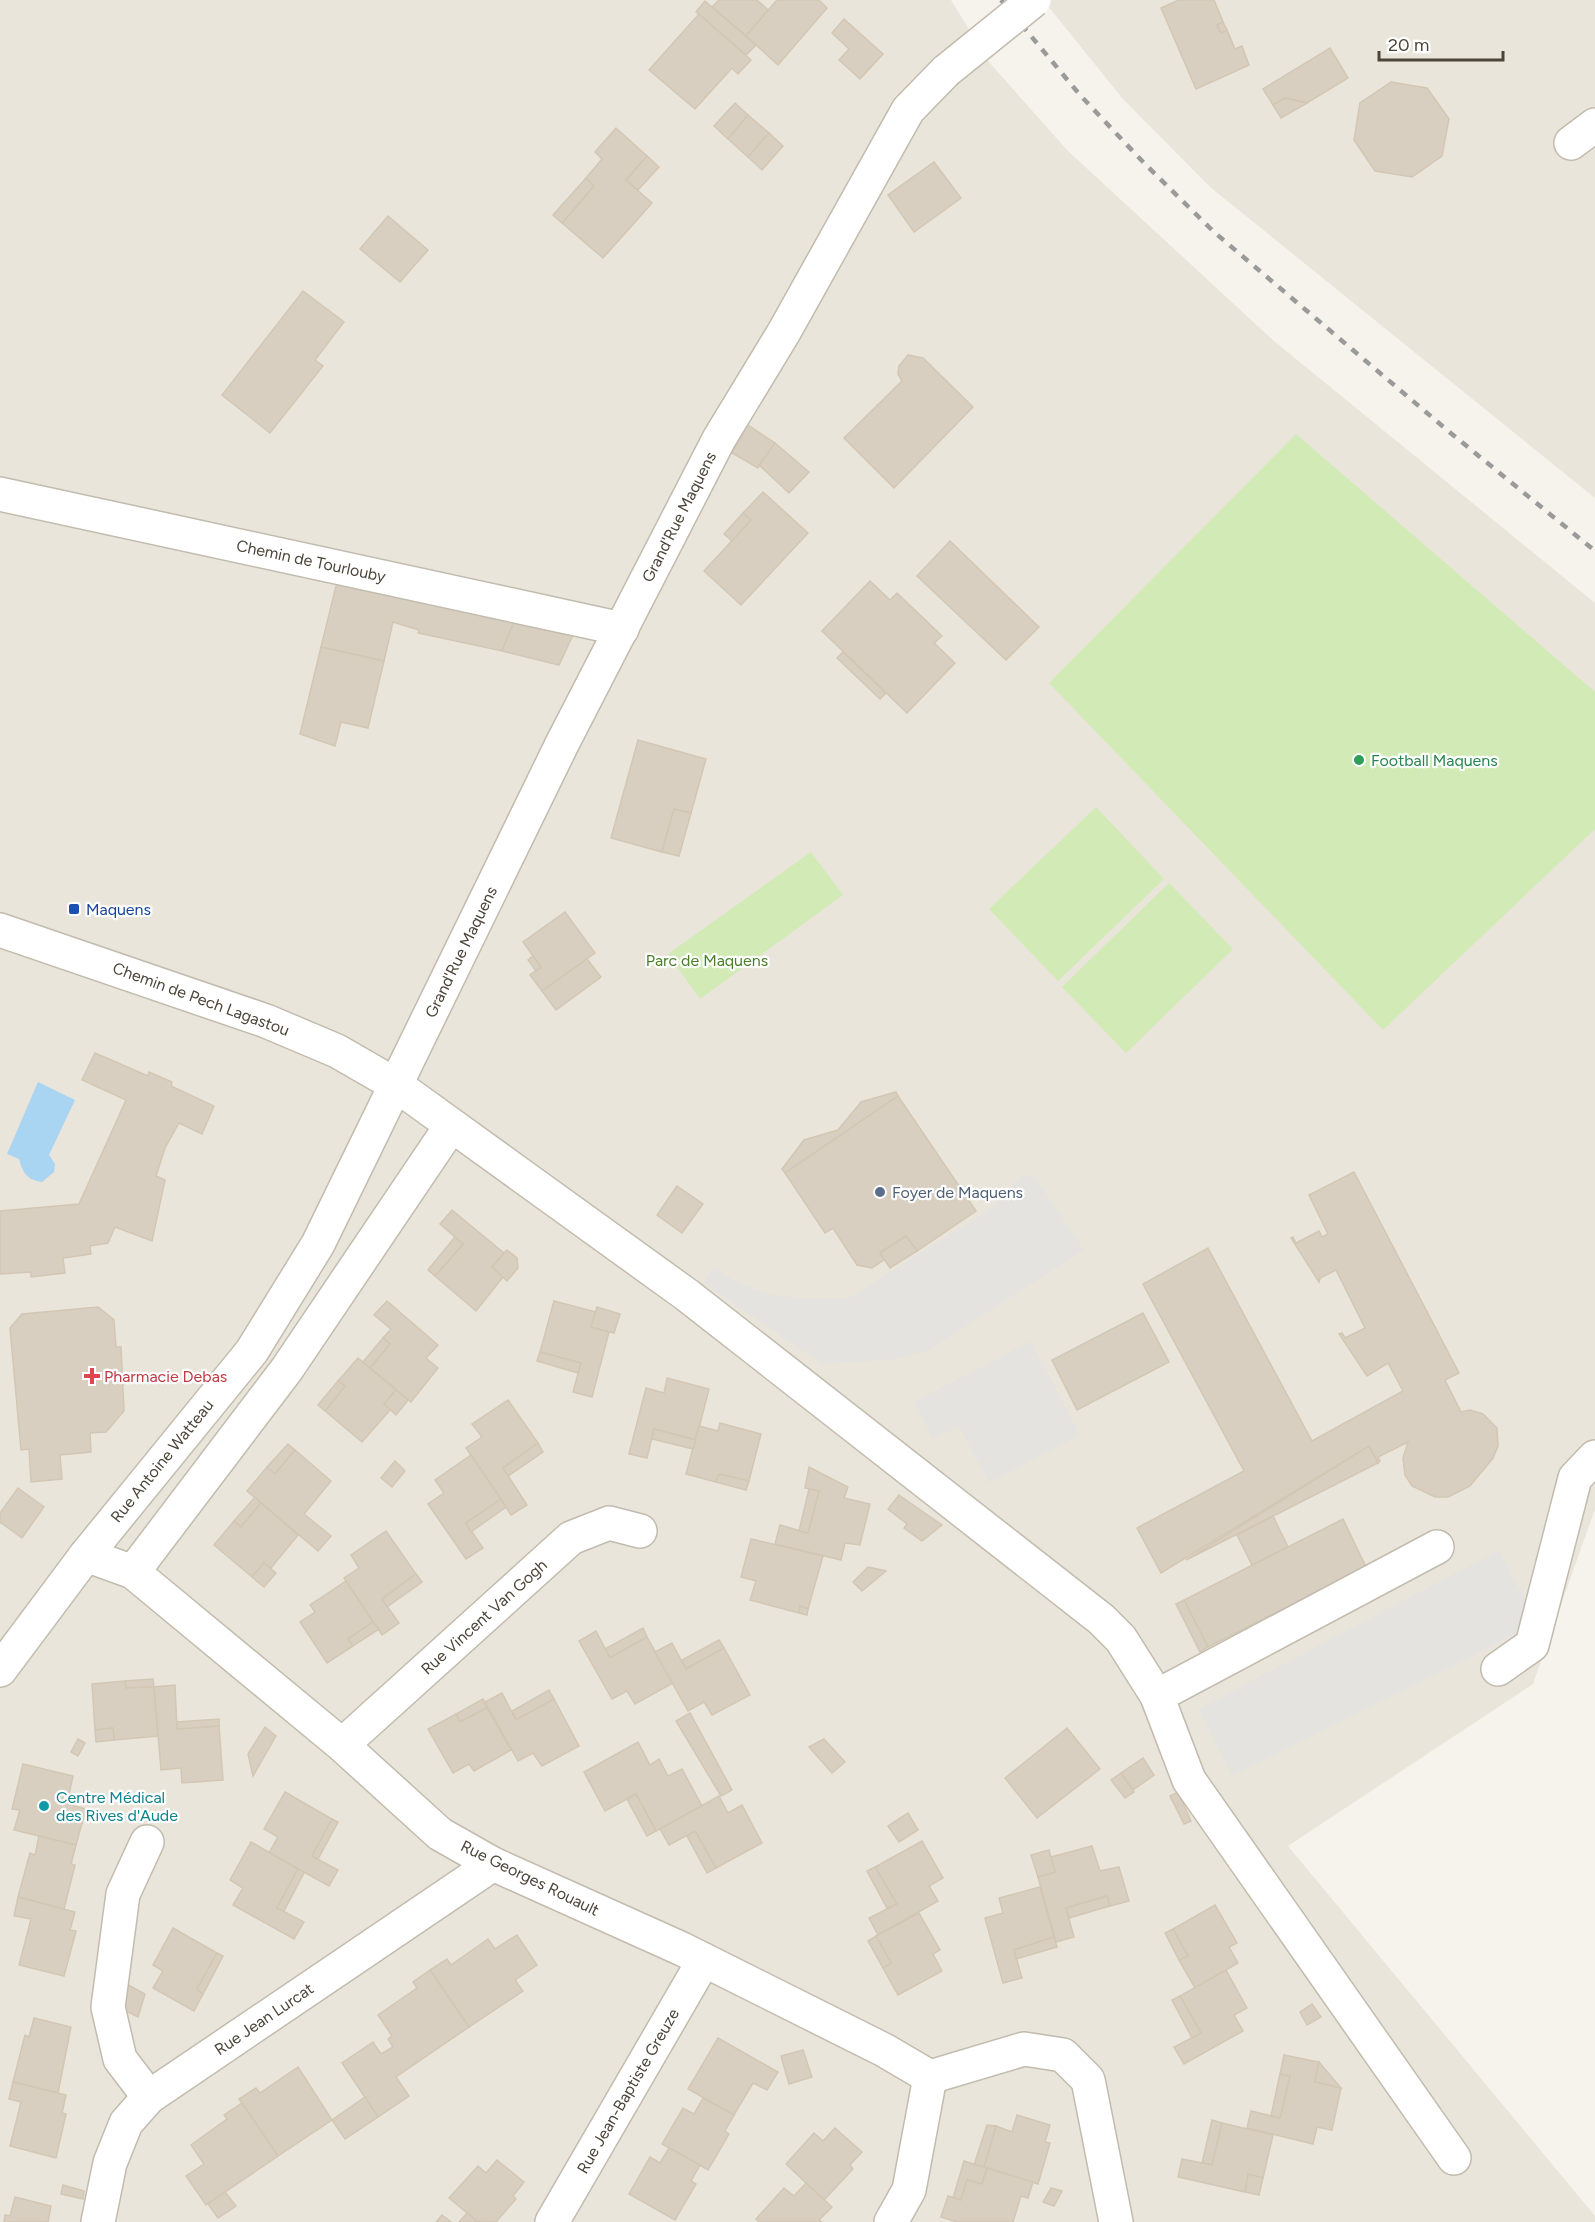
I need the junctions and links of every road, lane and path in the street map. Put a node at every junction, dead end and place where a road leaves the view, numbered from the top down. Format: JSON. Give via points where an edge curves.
{"nodes":[{"id":1,"x":1034,"y":0,"type":"edge"},
{"id":2,"x":0,"y":494,"type":"edge"},
{"id":3,"x":622,"y":629,"type":"junction"},
{"id":4,"x":0,"y":930,"type":"edge"},
{"id":5,"x":396,"y":1085,"type":"junction"},
{"id":6,"x":452,"y":1126,"type":"junction"},
{"id":7,"x":1595,"y":1457,"type":"edge"},
{"id":8,"x":640,"y":1531,"type":"dead end"},
{"id":9,"x":1437,"y":1547,"type":"dead end"},
{"id":10,"x":86,"y":1555,"type":"junction"},
{"id":11,"x":133,"y":1572,"type":"junction"},
{"id":12,"x":1498,"y":1669,"type":"dead end"},
{"id":13,"x":0,"y":1670,"type":"edge"},
{"id":14,"x":1157,"y":1696,"type":"junction"},
{"id":15,"x":342,"y":1745,"type":"junction"},
{"id":16,"x":147,"y":1842,"type":"dead end"},
{"id":17,"x":493,"y":1864,"type":"junction"},
{"id":18,"x":704,"y":1960,"type":"junction"},
{"id":19,"x":930,"y":2077,"type":"junction"},
{"id":20,"x":149,"y":2097,"type":"junction"},
{"id":21,"x":1454,"y":2158,"type":"dead end"},
{"id":22,"x":98,"y":2222,"type":"edge"},
{"id":23,"x":552,"y":2222,"type":"edge"},
{"id":24,"x":891,"y":2222,"type":"edge"},
{"id":25,"x":1116,"y":2222,"type":"edge"}],
"edges":[{"from":1,"to":3,"type":"street","name":"Grand'Rue Maquens","bridge":true,"via":[[946,70],[908,110],[719,440]]},
{"from":2,"to":3,"type":"street","name":"Chemin de Tourlouby"},
{"from":3,"to":5,"type":"street","name":"Grand'Rue Maquens"},
{"from":4,"to":5,"type":"street","name":"Chemin de Pech Lagastou","via":[[266,1021],[337,1051]]},
{"from":5,"to":6,"type":"street","name":"Chemin de Pech Lagastou"},
{"from":5,"to":10,"type":"street","name":"Rue Antoine Watteau","via":[[318,1244],[252,1351]]},
{"from":6,"to":11,"type":"street","via":[[287,1369]]},
{"from":6,"to":14,"type":"street","name":"Chemin de Pech Lagastou","via":[[687,1295],[1101,1619],[1121,1639]]},
{"from":7,"to":12,"type":"street","via":[[1575,1478],[1532,1646]]},
{"from":8,"to":15,"type":"street","name":"Rue Vincent Van Gogh","via":[[609,1523],[571,1538]]},
{"from":9,"to":14,"type":"street"},
{"from":10,"to":11,"type":"street","name":"Rue Georges Rouault"},
{"from":10,"to":13,"type":"street","name":"Rue Antoine Watteau"},
{"from":11,"to":15,"type":"street","name":"Rue Georges Rouault"},
{"from":14,"to":21,"type":"street","name":"Chemin de Pech Lagastou","via":[[1189,1780]]},
{"from":15,"to":17,"type":"street","name":"Rue Georges Rouault","via":[[441,1834]]},
{"from":16,"to":20,"type":"street","via":[[123,1894],[108,2007],[120,2059]]},
{"from":17,"to":18,"type":"street","name":"Rue Georges Rouault"},
{"from":17,"to":20,"type":"street","name":"Rue Jean Lurcat"},
{"from":18,"to":19,"type":"street","name":"Rue Georges Rouault"},
{"from":18,"to":23,"type":"street","name":"Rue Jean-Baptiste Greuze"},
{"from":19,"to":24,"type":"street","via":[[909,2190]]},
{"from":19,"to":25,"type":"street","via":[[1024,2049],[1063,2055],[1088,2080]]},
{"from":20,"to":22,"type":"street","name":"Rue Jean Lurcat","via":[[126,2123],[110,2163]]}]}
